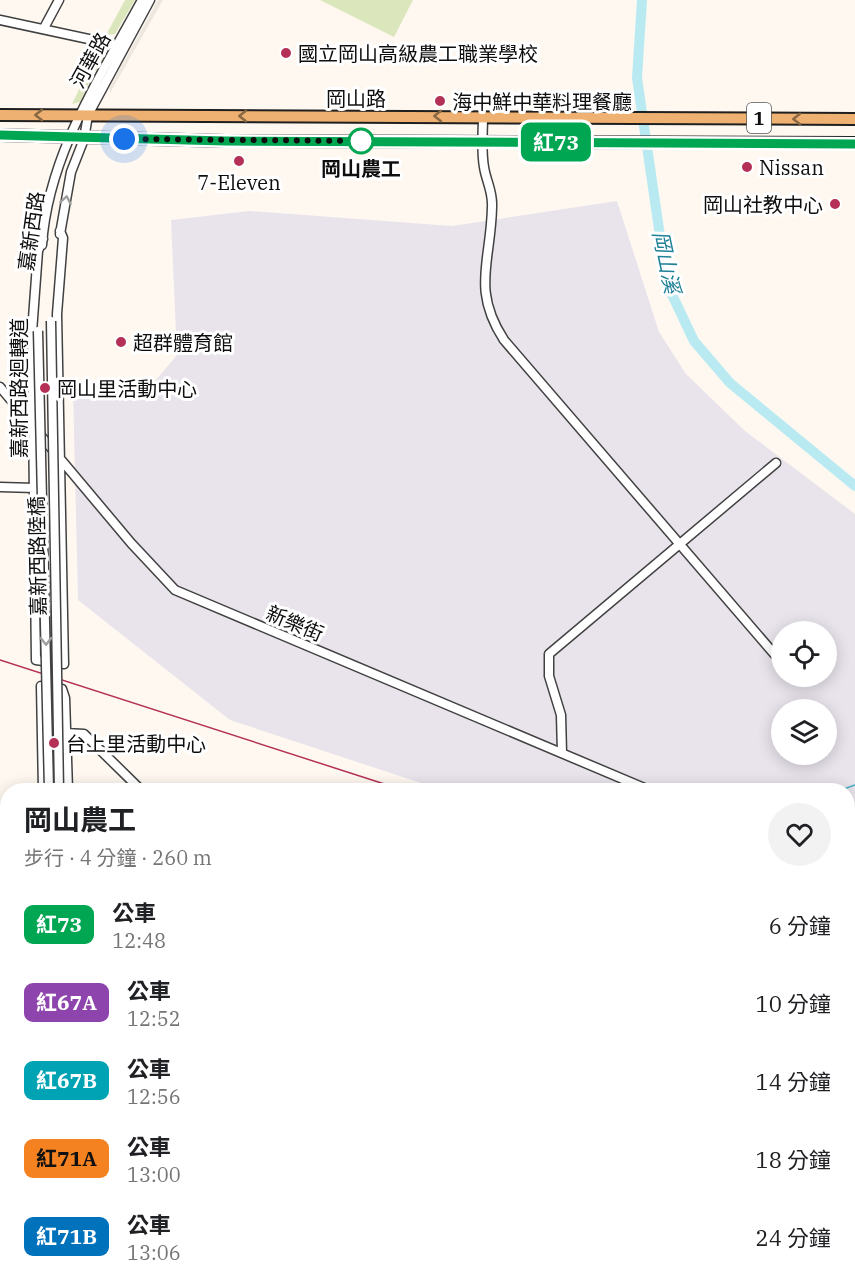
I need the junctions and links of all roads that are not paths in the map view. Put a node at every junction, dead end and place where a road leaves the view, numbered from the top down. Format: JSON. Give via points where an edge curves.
{"nodes":[{"id":1,"x":59,"y":0,"type":"edge"},
{"id":2,"x":142,"y":0,"type":"edge"},
{"id":3,"x":150,"y":0,"type":"edge"},
{"id":4,"x":0,"y":20,"type":"edge"},
{"id":5,"x":44,"y":28,"type":"junction"},
{"id":6,"x":121,"y":46,"type":"junction"},
{"id":7,"x":0,"y":115,"type":"edge"},
{"id":8,"x":83,"y":115,"type":"junction"},
{"id":9,"x":483,"y":116,"type":"junction"},
{"id":10,"x":855,"y":119,"type":"edge"},
{"id":11,"x":0,"y":135,"type":"edge"},
{"id":12,"x":70,"y":137,"type":"junction"},
{"id":13,"x":84,"y":139,"type":"junction"},
{"id":14,"x":483,"y":142,"type":"junction"},
{"id":15,"x":855,"y":144,"type":"edge"},
{"id":16,"x":60,"y":231,"type":"junction"},
{"id":17,"x":43,"y":239,"type":"junction"},
{"id":18,"x":51,"y":321,"type":"joint"},
{"id":19,"x":38,"y":331,"type":"joint"},
{"id":20,"x":32,"y":357,"type":"junction"},
{"id":21,"x":58,"y":357,"type":"junction"},
{"id":22,"x":0,"y":387,"type":"edge"},
{"id":23,"x":33,"y":424,"type":"junction"},
{"id":24,"x":59,"y":454,"type":"junction"},
{"id":25,"x":776,"y":463,"type":"dead end"},
{"id":26,"x":0,"y":487,"type":"edge"},
{"id":27,"x":35,"y":488,"type":"junction"},
{"id":28,"x":680,"y":542,"type":"junction"},
{"id":29,"x":771,"y":650,"type":"edge"},
{"id":30,"x":66,"y":733,"type":"junction"},
{"id":31,"x":562,"y":753,"type":"junction"},
{"id":32,"x":43,"y":783,"type":"edge"},
{"id":33,"x":49,"y":783,"type":"edge"},
{"id":34,"x":59,"y":783,"type":"edge"},
{"id":35,"x":68,"y":783,"type":"edge"},
{"id":36,"x":134,"y":783,"type":"edge"},
{"id":37,"x":633,"y":783,"type":"edge"}],
"edges":[{"from":1,"to":5,"type":"street"},
{"from":2,"to":6,"type":"street","name":"河華路"},
{"from":3,"to":6,"type":"street","name":"河華路"},
{"from":4,"to":5,"type":"street"},
{"from":5,"to":6,"type":"street"},
{"from":6,"to":8,"type":"street","name":"河華路"},
{"from":8,"to":7,"type":"main road","name":"岡山路","number":"1","one_way":true},
{"from":9,"to":8,"type":"main road","name":"岡山路","number":"1","one_way":true},
{"from":8,"to":12,"type":"street","name":"河華路"},
{"from":8,"to":13,"type":"street","name":"河華路"},
{"from":10,"to":9,"type":"main road","name":"岡山路","number":"1","one_way":true},
{"from":9,"to":14,"type":"street"},
{"from":11,"to":12,"type":"main road","number":"1"},
{"from":12,"to":13,"type":"main road","number":"1"},
{"from":12,"to":17,"type":"street","name":"嘉新西路","via":[[56,173]]},
{"from":13,"to":14,"type":"main road","number":"1"},
{"from":16,"to":13,"type":"street","name":"嘉新西路","one_way":true,"via":[[71,172]]},
{"from":14,"to":15,"type":"main road","number":"1"},
{"from":14,"to":28,"type":"street","via":[[492,206],[484,292],[493,322],[504,340]]},
{"from":16,"to":18,"type":"street","name":"嘉新西路"},
{"from":16,"to":21,"type":"street","via":[[63,238]]},
{"from":17,"to":19,"type":"street","name":"嘉新西路"},
{"from":17,"to":20,"type":"street","name":"嘉新西路迴轉道","via":[[38,251]]},
{"from":18,"to":34,"type":"street","name":"嘉新西路陸橋","bridge":true},
{"from":19,"to":33,"type":"street","name":"嘉新西路陸橋","one_way":true,"bridge":true},
{"from":20,"to":21,"type":"street"},
{"from":20,"to":23,"type":"street","name":"嘉新西路迴轉道"},
{"from":21,"to":24,"type":"street"},
{"from":22,"to":23,"type":"street","name":"新樂街"},
{"from":23,"to":24,"type":"street","name":"新樂街"},
{"from":23,"to":27,"type":"street","name":"嘉新西路迴轉道"},
{"from":24,"to":27,"type":"street","name":"嘉新西路迴轉道","via":[[64,664],[36,660]]},
{"from":24,"to":31,"type":"street","name":"新樂街","via":[[131,543],[176,590]]},
{"from":25,"to":28,"type":"street"},
{"from":26,"to":27,"type":"street"},
{"from":28,"to":29,"type":"street"},
{"from":28,"to":31,"type":"street","via":[[549,654],[549,676],[561,715]]},
{"from":30,"to":32,"type":"street","via":[[62,689],[41,686]]},
{"from":30,"to":35,"type":"street"},
{"from":30,"to":36,"type":"street","via":[[84,734]]},
{"from":31,"to":37,"type":"street","name":"新樂街"}]}
